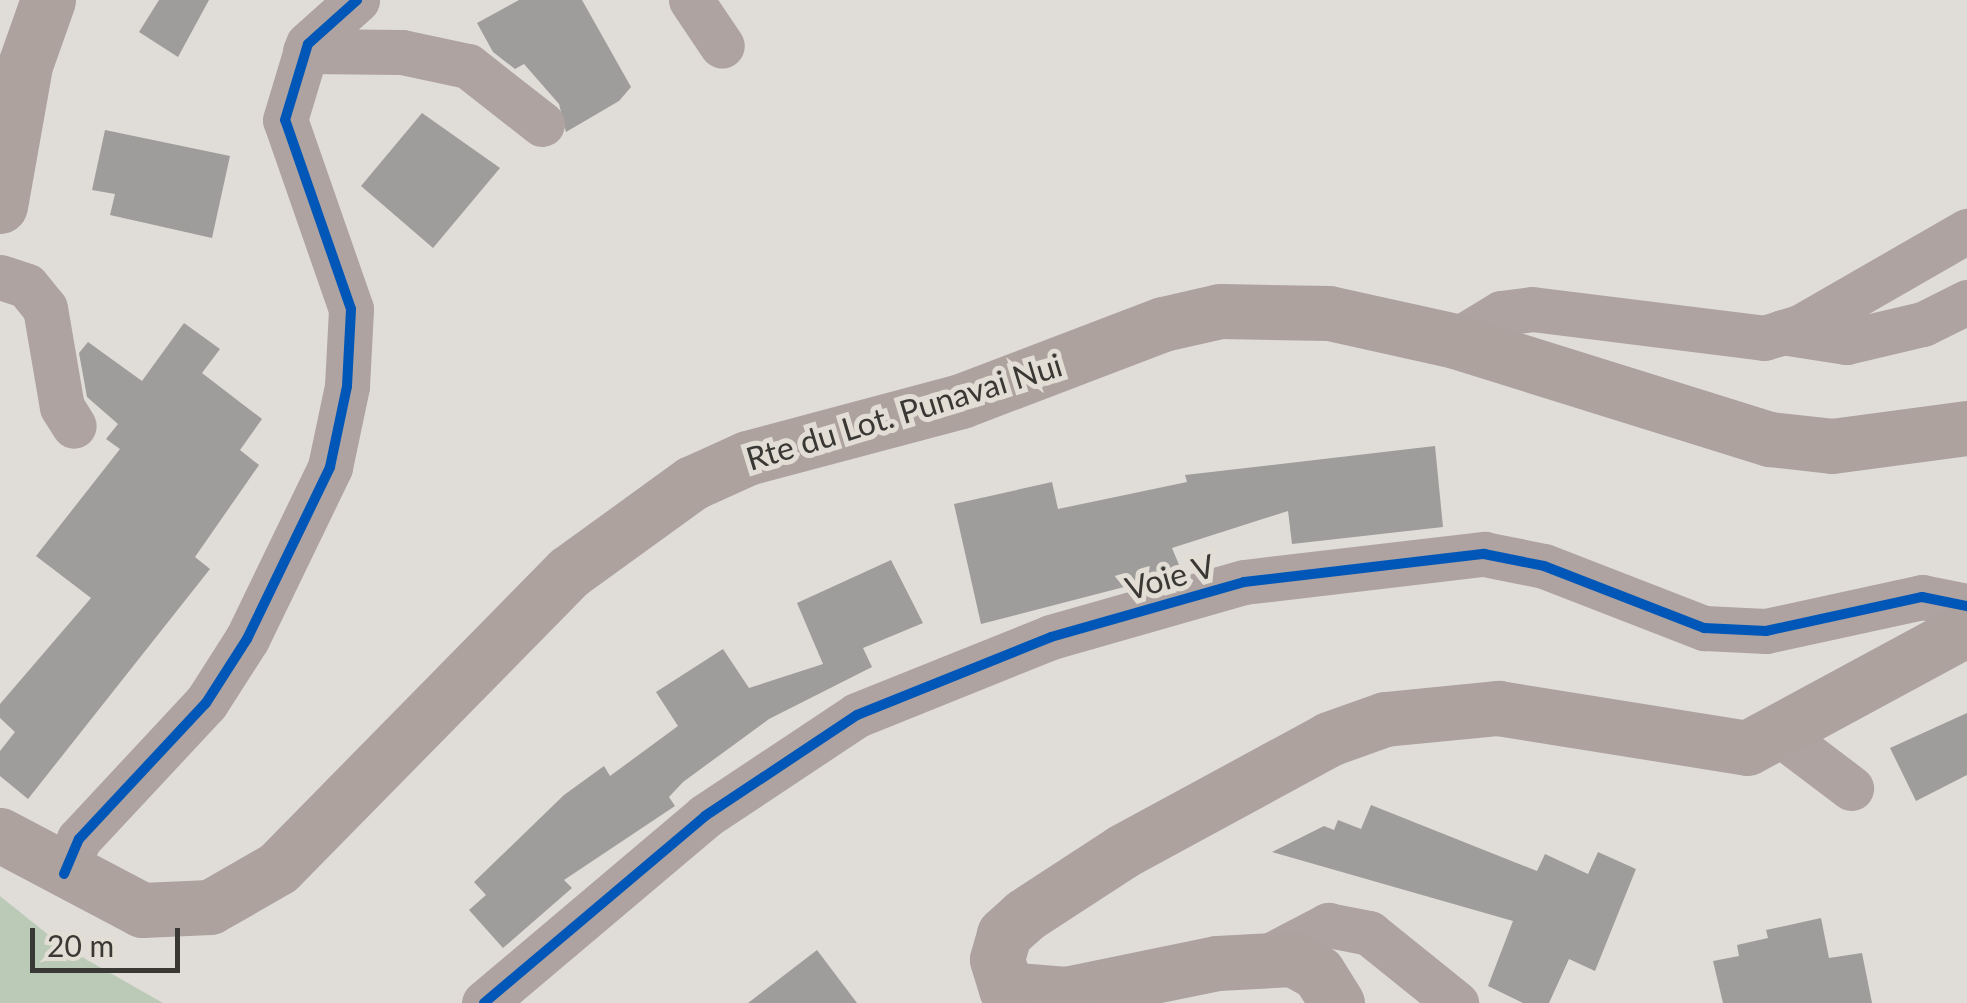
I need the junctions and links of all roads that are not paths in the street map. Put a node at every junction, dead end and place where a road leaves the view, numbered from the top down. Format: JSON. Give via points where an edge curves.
{"nodes":[{"id":1,"x":48,"y":0,"type":"edge"},
{"id":2,"x":358,"y":0,"type":"edge"},
{"id":3,"x":691,"y":0,"type":"edge"},
{"id":4,"x":722,"y":46,"type":"dead end"},
{"id":5,"x":305,"y":51,"type":"junction"},
{"id":6,"x":542,"y":124,"type":"dead end"},
{"id":7,"x":0,"y":206,"type":"edge"},
{"id":8,"x":1967,"y":232,"type":"edge"},
{"id":9,"x":0,"y":277,"type":"edge"},
{"id":10,"x":1967,"y":302,"type":"edge"},
{"id":11,"x":1782,"y":332,"type":"junction"},
{"id":12,"x":1455,"y":341,"type":"junction"},
{"id":13,"x":74,"y":426,"type":"dead end"},
{"id":14,"x":1967,"y":428,"type":"edge"},
{"id":15,"x":1967,"y":606,"type":"edge"},
{"id":16,"x":1967,"y":630,"type":"edge"},
{"id":17,"x":1781,"y":735,"type":"junction"},
{"id":18,"x":1850,"y":788,"type":"dead end"},
{"id":19,"x":0,"y":834,"type":"edge"},
{"id":20,"x":64,"y":874,"type":"junction"},
{"id":21,"x":1269,"y":956,"type":"junction"},
{"id":22,"x":998,"y":996,"type":"edge"},
{"id":23,"x":484,"y":1003,"type":"edge"},
{"id":24,"x":1338,"y":1003,"type":"edge"},
{"id":25,"x":1456,"y":1003,"type":"edge"}],
"edges":[{"from":1,"to":7,"type":"main road","via":[[25,65]]},
{"from":2,"to":5,"type":"street"},
{"from":3,"to":4,"type":"street"},
{"from":5,"to":6,"type":"street","via":[[402,52],[468,66]]},
{"from":5,"to":20,"type":"street","via":[[285,120],[350,309],[347,386],[330,467],[248,639],[206,703],[99,815]]},
{"from":8,"to":11,"type":"street"},
{"from":9,"to":13,"type":"street","via":[[28,286],[45,308],[62,407]]},
{"from":10,"to":11,"type":"street","via":[[1923,324],[1846,342]]},
{"from":11,"to":12,"type":"street","via":[[1720,337],[1532,309],[1502,313]]},
{"from":12,"to":14,"type":"main road","name":"Rte du Lot. Punavai Nui","via":[[1770,440],[1832,446]]},
{"from":12,"to":20,"type":"main road","name":"Rte du Lot. Punavai Nui","via":[[1329,313],[1220,311],[1163,324],[962,401],[747,458],[663,502],[569,572],[342,809],[245,889],[210,907],[142,910]]},
{"from":15,"to":23,"type":"street","name":"Voie V","via":[[1922,597],[1766,631],[1704,628],[1544,566],[1484,554],[1244,582],[1051,637],[856,715],[705,816]]},
{"from":16,"to":17,"type":"main road"},
{"from":17,"to":18,"type":"street"},
{"from":17,"to":22,"type":"main road","via":[[1747,748],[1711,746],[1498,708],[1384,719],[1220,796],[1025,915],[1004,934]]},
{"from":19,"to":20,"type":"main road","name":"Rte du Lot. Punavai Nui"},
{"from":21,"to":22,"type":"main road","via":[[1066,994]]},
{"from":21,"to":24,"type":"main road","via":[[1318,973]]},
{"from":21,"to":25,"type":"street","via":[[1328,925],[1369,934]]}]}
